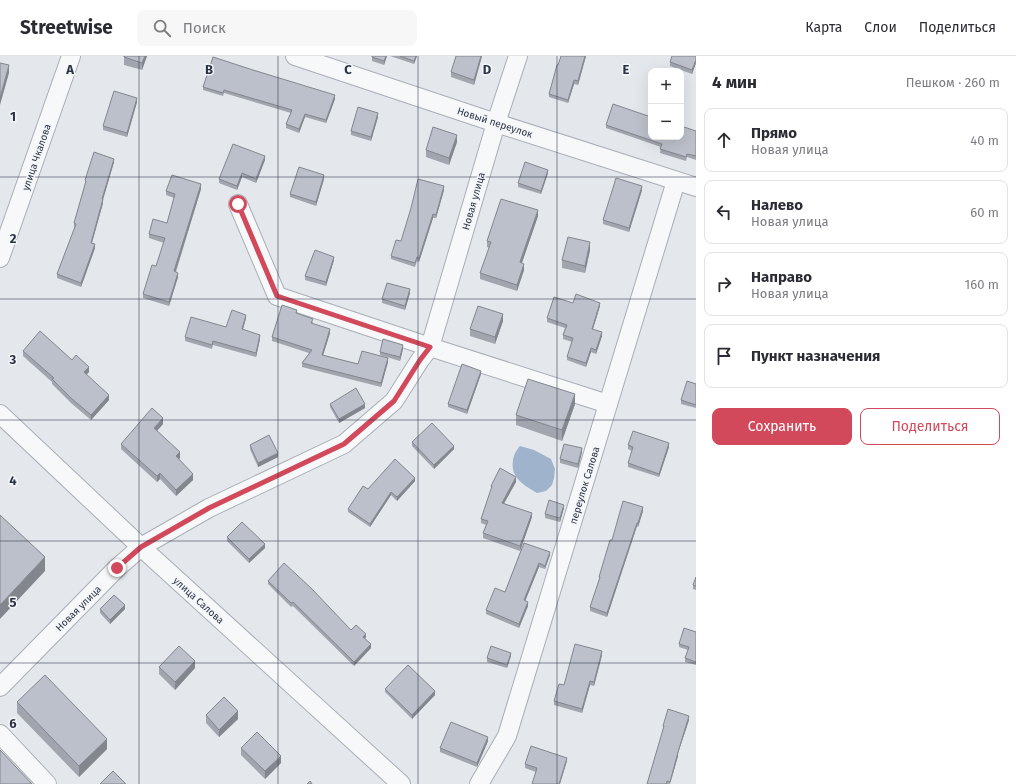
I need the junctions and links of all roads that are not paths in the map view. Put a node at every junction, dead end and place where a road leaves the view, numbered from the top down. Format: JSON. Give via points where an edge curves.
{"nodes":[{"id":1,"x":71,"y":56,"type":"edge"},
{"id":2,"x":295,"y":56,"type":"edge"},
{"id":3,"x":518,"y":56,"type":"edge"},
{"id":4,"x":496,"y":123,"type":"junction"},
{"id":5,"x":676,"y":181,"type":"junction"},
{"id":6,"x":696,"y":187,"type":"edge"},
{"id":7,"x":238,"y":204,"type":"dead end"},
{"id":8,"x":0,"y":258,"type":"edge"},
{"id":9,"x":430,"y":347,"type":"junction"},
{"id":10,"x":608,"y":404,"type":"junction"},
{"id":11,"x":0,"y":414,"type":"edge"},
{"id":12,"x":141,"y":547,"type":"junction"},
{"id":13,"x":0,"y":687,"type":"edge"},
{"id":14,"x":0,"y":734,"type":"edge"},
{"id":15,"x":47,"y":784,"type":"edge"},
{"id":16,"x":401,"y":784,"type":"edge"},
{"id":17,"x":479,"y":784,"type":"edge"}],
"edges":[{"from":1,"to":8,"type":"street","name":"улица Чкалова"},
{"from":2,"to":4,"type":"street","name":"Новый переулок"},
{"from":3,"to":4,"type":"street","name":"Новая улица"},
{"from":4,"to":5,"type":"street","name":"Новый переулок"},
{"from":4,"to":9,"type":"street","name":"Новая улица"},
{"from":5,"to":6,"type":"street","name":"Новый переулок"},
{"from":5,"to":10,"type":"street","name":"переулок Салова"},
{"from":7,"to":9,"type":"street","via":[[277,296]]},
{"from":9,"to":10,"type":"street"},
{"from":9,"to":12,"type":"street","name":"Новая улица","via":[[394,401],[344,444],[209,508]]},
{"from":10,"to":17,"type":"street","name":"переулок Салова","via":[[507,736]]},
{"from":11,"to":12,"type":"street","name":"улица Салова"},
{"from":12,"to":13,"type":"street","name":"Новая улица","via":[[117,568]]},
{"from":12,"to":16,"type":"street","name":"улица Салова"},
{"from":14,"to":15,"type":"street"}]}
